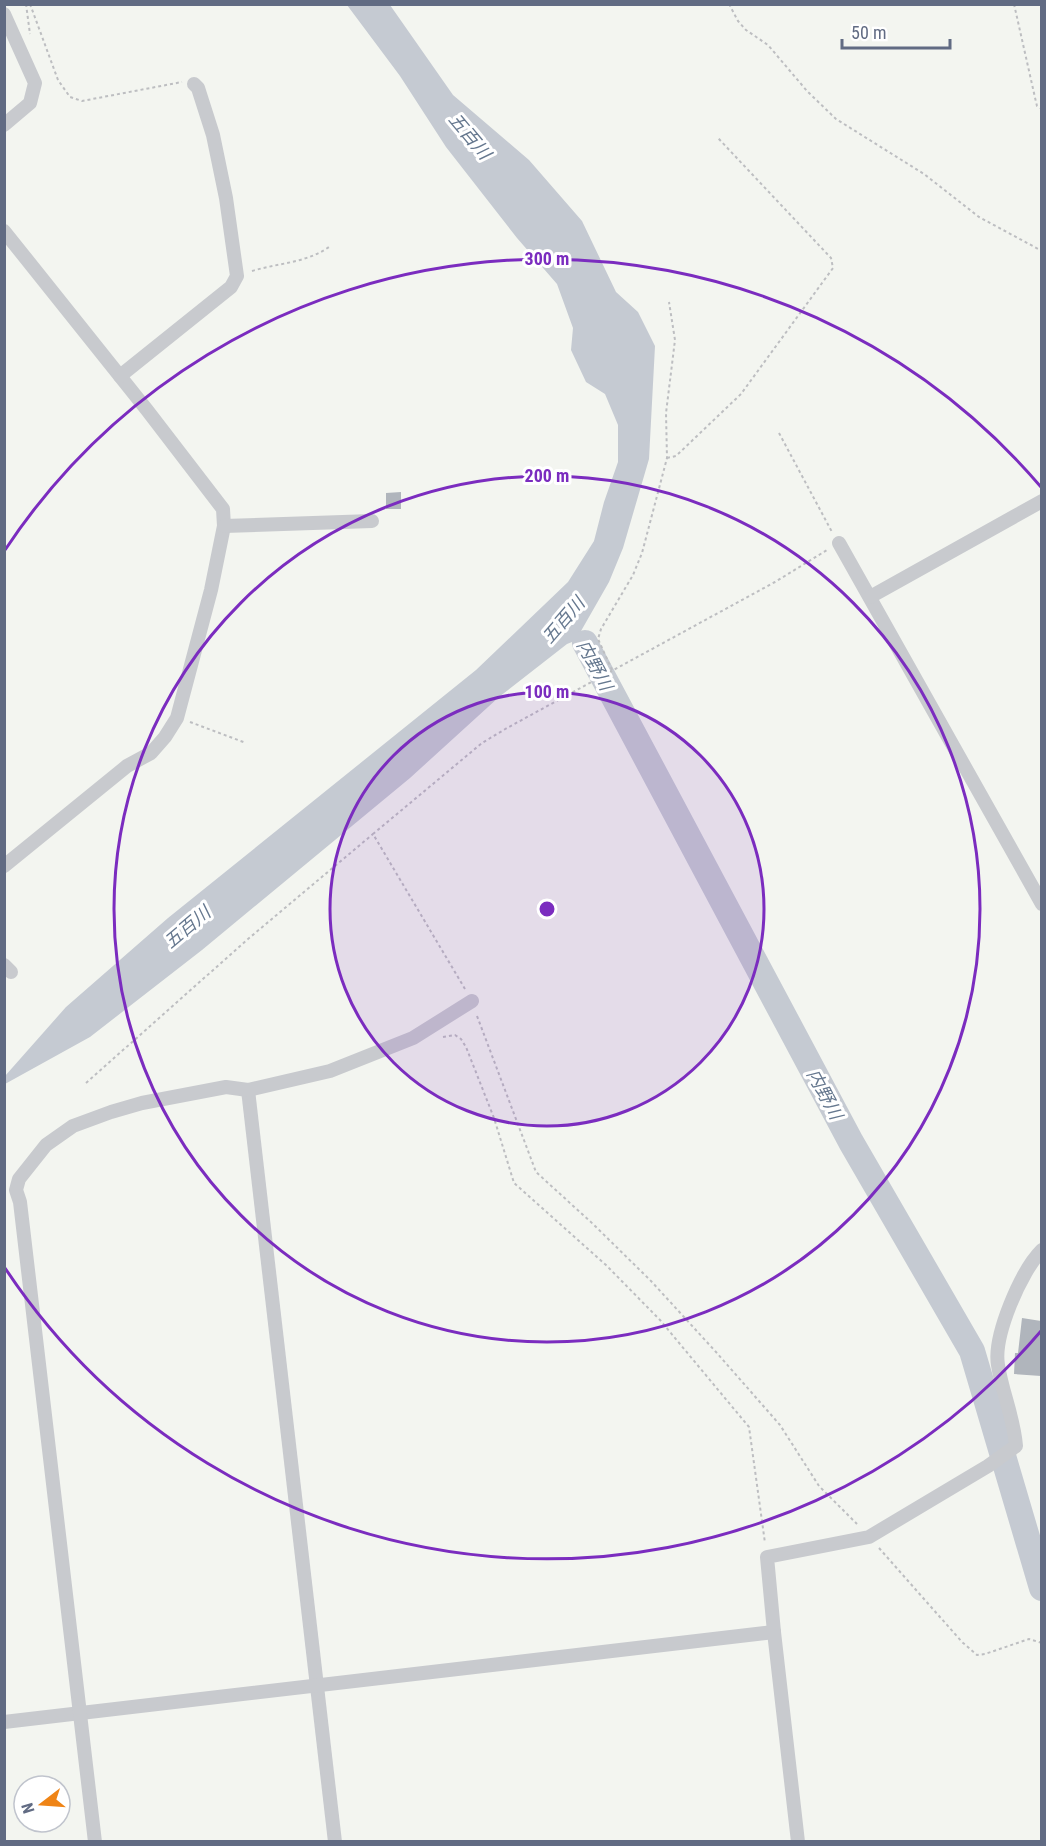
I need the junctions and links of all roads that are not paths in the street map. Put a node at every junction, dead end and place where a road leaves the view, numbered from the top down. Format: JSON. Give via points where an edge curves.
{"nodes":[{"id":1,"x":4,"y":14,"type":"edge"},
{"id":2,"x":194,"y":84,"type":"road end"},
{"id":3,"x":4,"y":125,"type":"edge"},
{"id":4,"x":4,"y":231,"type":"edge"},
{"id":5,"x":120,"y":376,"type":"junction"},
{"id":6,"x":1041,"y":501,"type":"edge"},
{"id":7,"x":372,"y":521,"type":"dead end"},
{"id":8,"x":224,"y":526,"type":"junction"},
{"id":9,"x":839,"y":543,"type":"road end"},
{"id":10,"x":870,"y":597,"type":"junction"},
{"id":11,"x":4,"y":866,"type":"edge"},
{"id":12,"x":1041,"y":904,"type":"edge"},
{"id":13,"x":472,"y":1001,"type":"road end"},
{"id":14,"x":248,"y":1090,"type":"junction"},
{"id":15,"x":10,"y":1194,"type":"edge"},
{"id":16,"x":1041,"y":1250,"type":"edge"},
{"id":17,"x":774,"y":1632,"type":"junction"},
{"id":18,"x":318,"y":1686,"type":"junction"},
{"id":19,"x":79,"y":1713,"type":"junction"},
{"id":20,"x":4,"y":1722,"type":"edge"},
{"id":21,"x":94,"y":1842,"type":"edge"},
{"id":22,"x":335,"y":1842,"type":"edge"},
{"id":23,"x":798,"y":1842,"type":"edge"}],
"edges":[{"from":1,"to":3,"type":"street","via":[[35,83],[30,103]]},
{"from":2,"to":5,"type":"street","via":[[213,135],[237,276],[231,287]]},
{"from":4,"to":5,"type":"street"},
{"from":5,"to":8,"type":"street","via":[[222,509]]},
{"from":6,"to":10,"type":"street"},
{"from":7,"to":8,"type":"street"},
{"from":8,"to":11,"type":"street","via":[[177,718],[165,737],[151,753],[128,766]]},
{"from":9,"to":10,"type":"street"},
{"from":10,"to":12,"type":"street"},
{"from":13,"to":14,"type":"street","via":[[413,1038],[381,1052],[330,1071]]},
{"from":14,"to":15,"type":"street","via":[[226,1087],[153,1101],[74,1126],[36,1156]]},
{"from":14,"to":18,"type":"street"},
{"from":15,"to":19,"type":"street","via":[[21,1214]]},
{"from":16,"to":17,"type":"street","via":[[1014,1294],[997,1353],[1016,1446],[869,1537],[767,1557]]},
{"from":17,"to":18,"type":"street"},
{"from":17,"to":23,"type":"street"},
{"from":18,"to":19,"type":"street"},
{"from":18,"to":22,"type":"street"},
{"from":19,"to":20,"type":"street"},
{"from":19,"to":21,"type":"street"}]}
